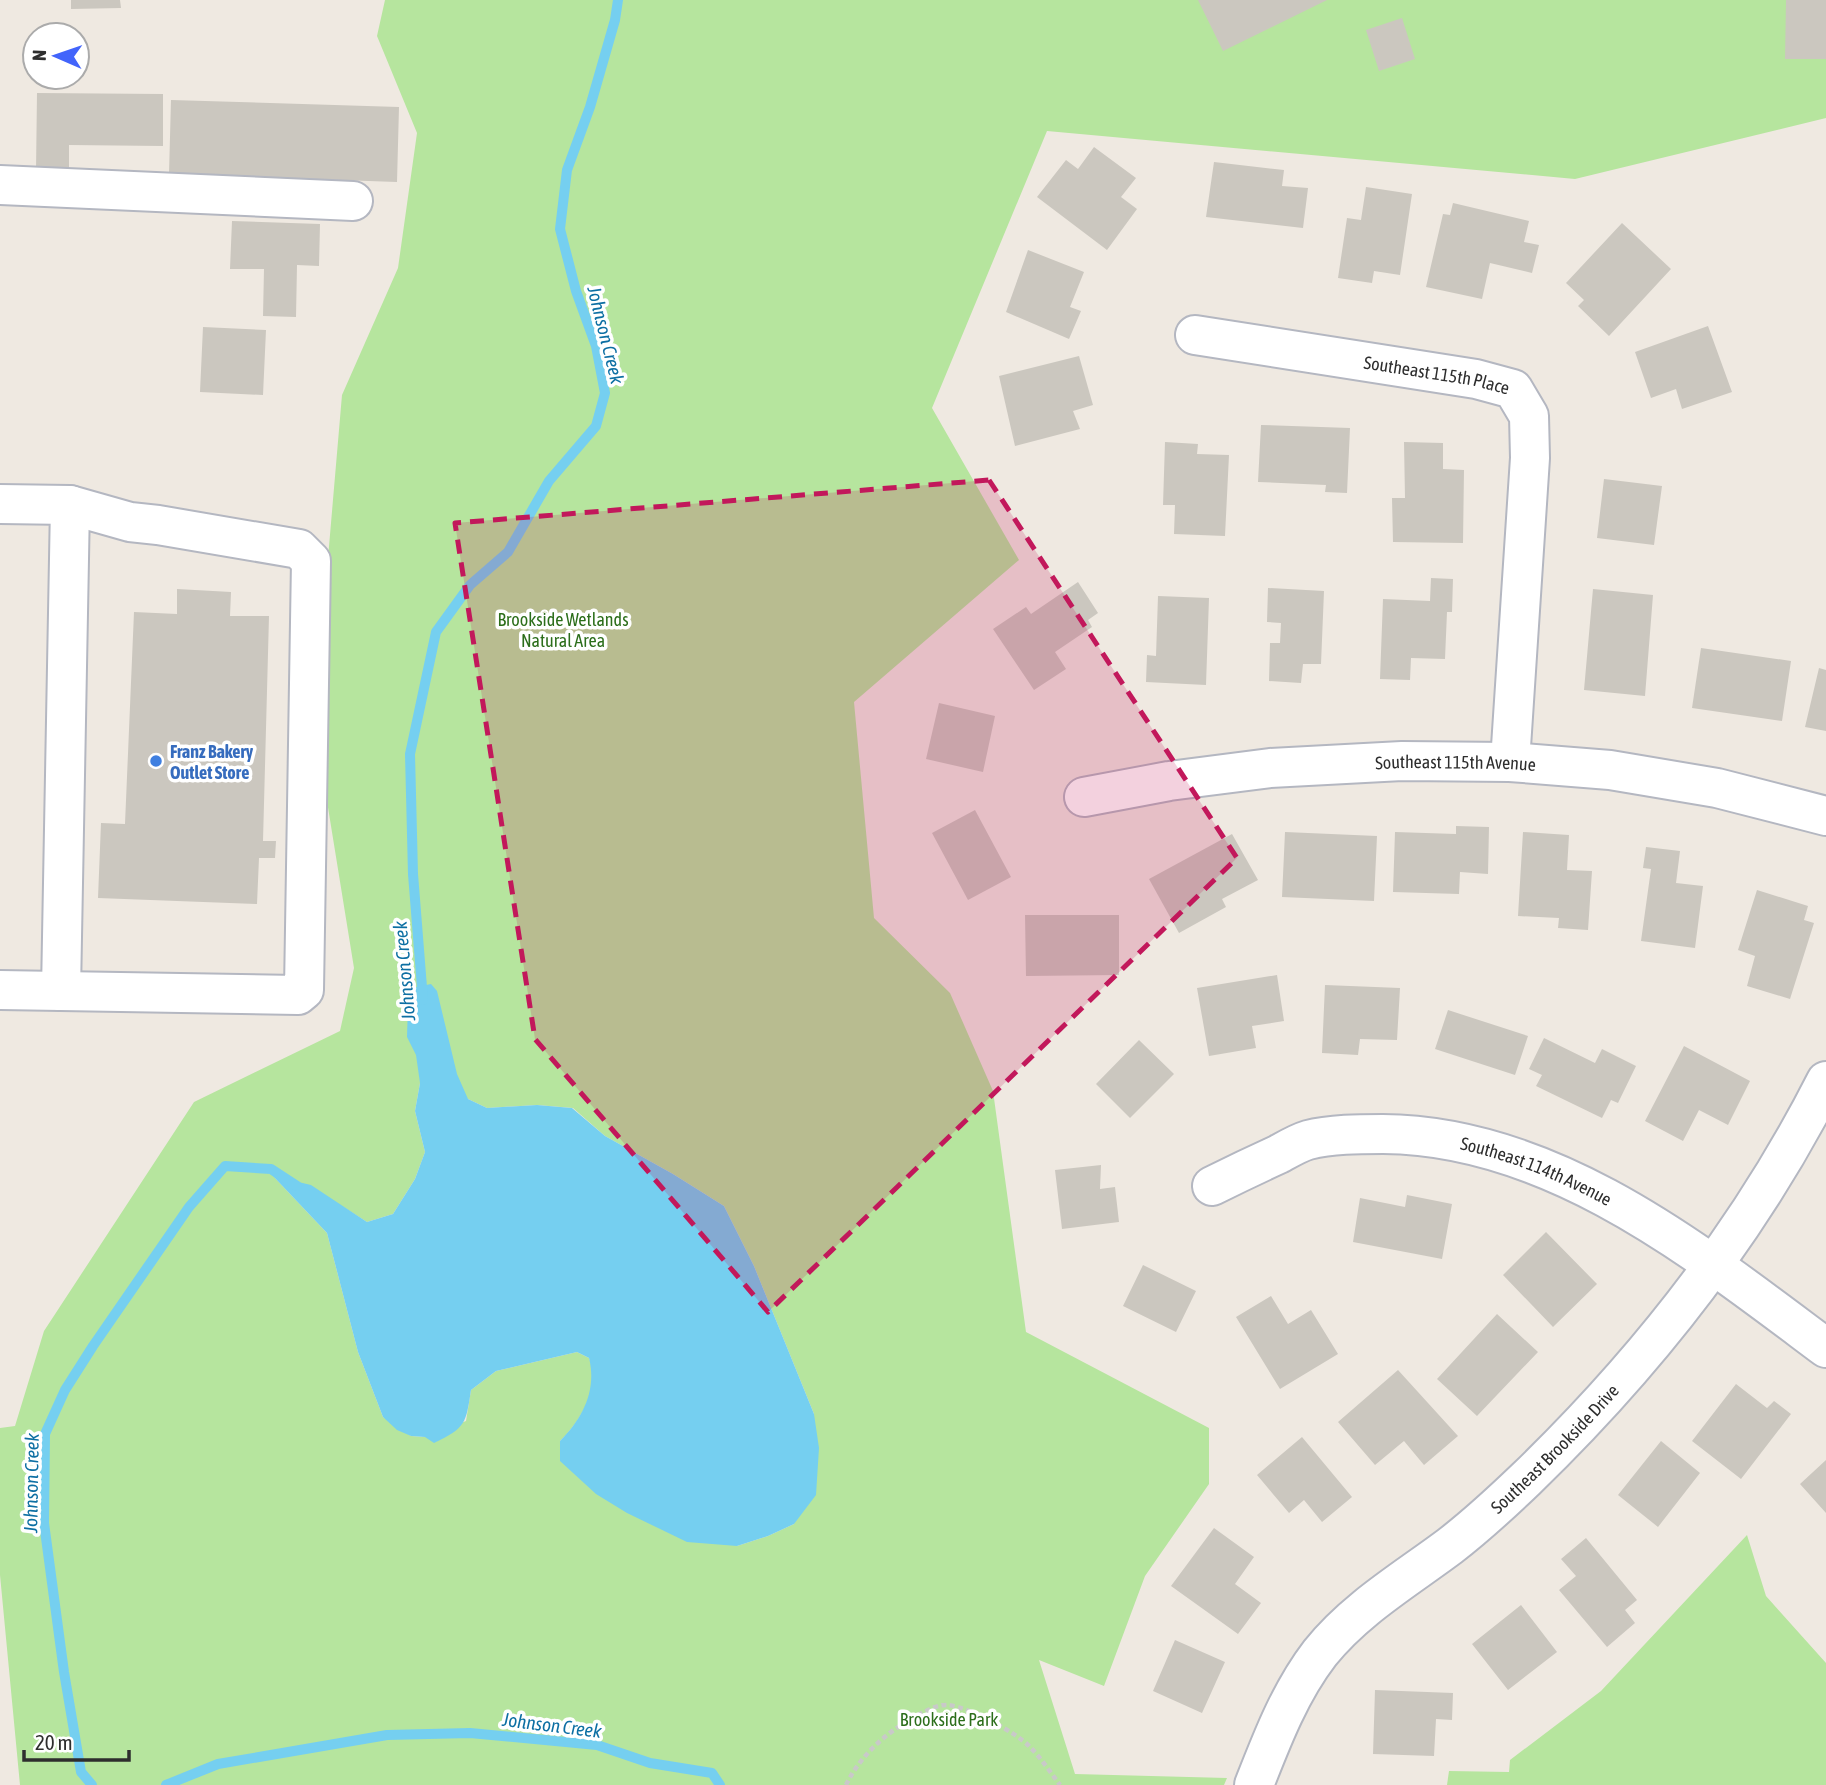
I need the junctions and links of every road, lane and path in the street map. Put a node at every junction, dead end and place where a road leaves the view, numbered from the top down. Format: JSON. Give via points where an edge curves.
{"nodes":[{"id":1,"x":0,"y":185,"type":"edge"},
{"id":2,"x":353,"y":201,"type":"dead end"},
{"id":3,"x":1195,"y":335,"type":"dead end"},
{"id":4,"x":0,"y":504,"type":"edge"},
{"id":5,"x":70,"y":505,"type":"junction"},
{"id":6,"x":1510,"y":762,"type":"junction"},
{"id":7,"x":1084,"y":797,"type":"dead end"},
{"id":8,"x":1826,"y":816,"type":"edge"},
{"id":9,"x":0,"y":990,"type":"edge"},
{"id":10,"x":61,"y":991,"type":"junction"},
{"id":11,"x":1826,"y":1081,"type":"edge"},
{"id":12,"x":1212,"y":1186,"type":"dead end"},
{"id":13,"x":1713,"y":1264,"type":"junction"},
{"id":14,"x":1826,"y":1348,"type":"edge"},
{"id":15,"x":846,"y":1785,"type":"edge"},
{"id":16,"x":1060,"y":1785,"type":"edge"},
{"id":17,"x":1254,"y":1785,"type":"edge"}],
"edges":[{"from":1,"to":2,"type":"street"},
{"from":3,"to":6,"type":"street","name":"Southeast 115th Place","via":[[1476,379],[1513,389],[1529,416],[1530,458]]},
{"from":4,"to":5,"type":"street"},
{"from":5,"to":10,"type":"street"},
{"from":5,"to":10,"type":"street","via":[[131,523],[299,549],[311,561],[304,990],[298,995]]},
{"from":6,"to":7,"type":"street","name":"Southeast 115th Avenue","via":[[1402,761],[1270,768]]},
{"from":6,"to":8,"type":"street","name":"Southeast 115th Avenue","via":[[1610,770],[1717,788]]},
{"from":9,"to":10,"type":"street"},
{"from":11,"to":13,"type":"street","name":"Southeast Brookside Drive","via":[[1762,1196]]},
{"from":12,"to":13,"type":"street","name":"Southeast 114th Avenue","via":[[1307,1140],[1360,1134],[1415,1135],[1487,1149],[1557,1175],[1623,1207]]},
{"from":13,"to":14,"type":"street","name":"Southeast 114th Avenue"},
{"from":13,"to":17,"type":"street","name":"Southeast Brookside Drive","via":[[1621,1382],[1523,1482],[1454,1543],[1372,1604],[1321,1653],[1286,1709]]},
{"from":15,"to":16,"type":"path","via":[[862,1760],[891,1731],[933,1708],[950,1705],[1030,1746]]}]}
